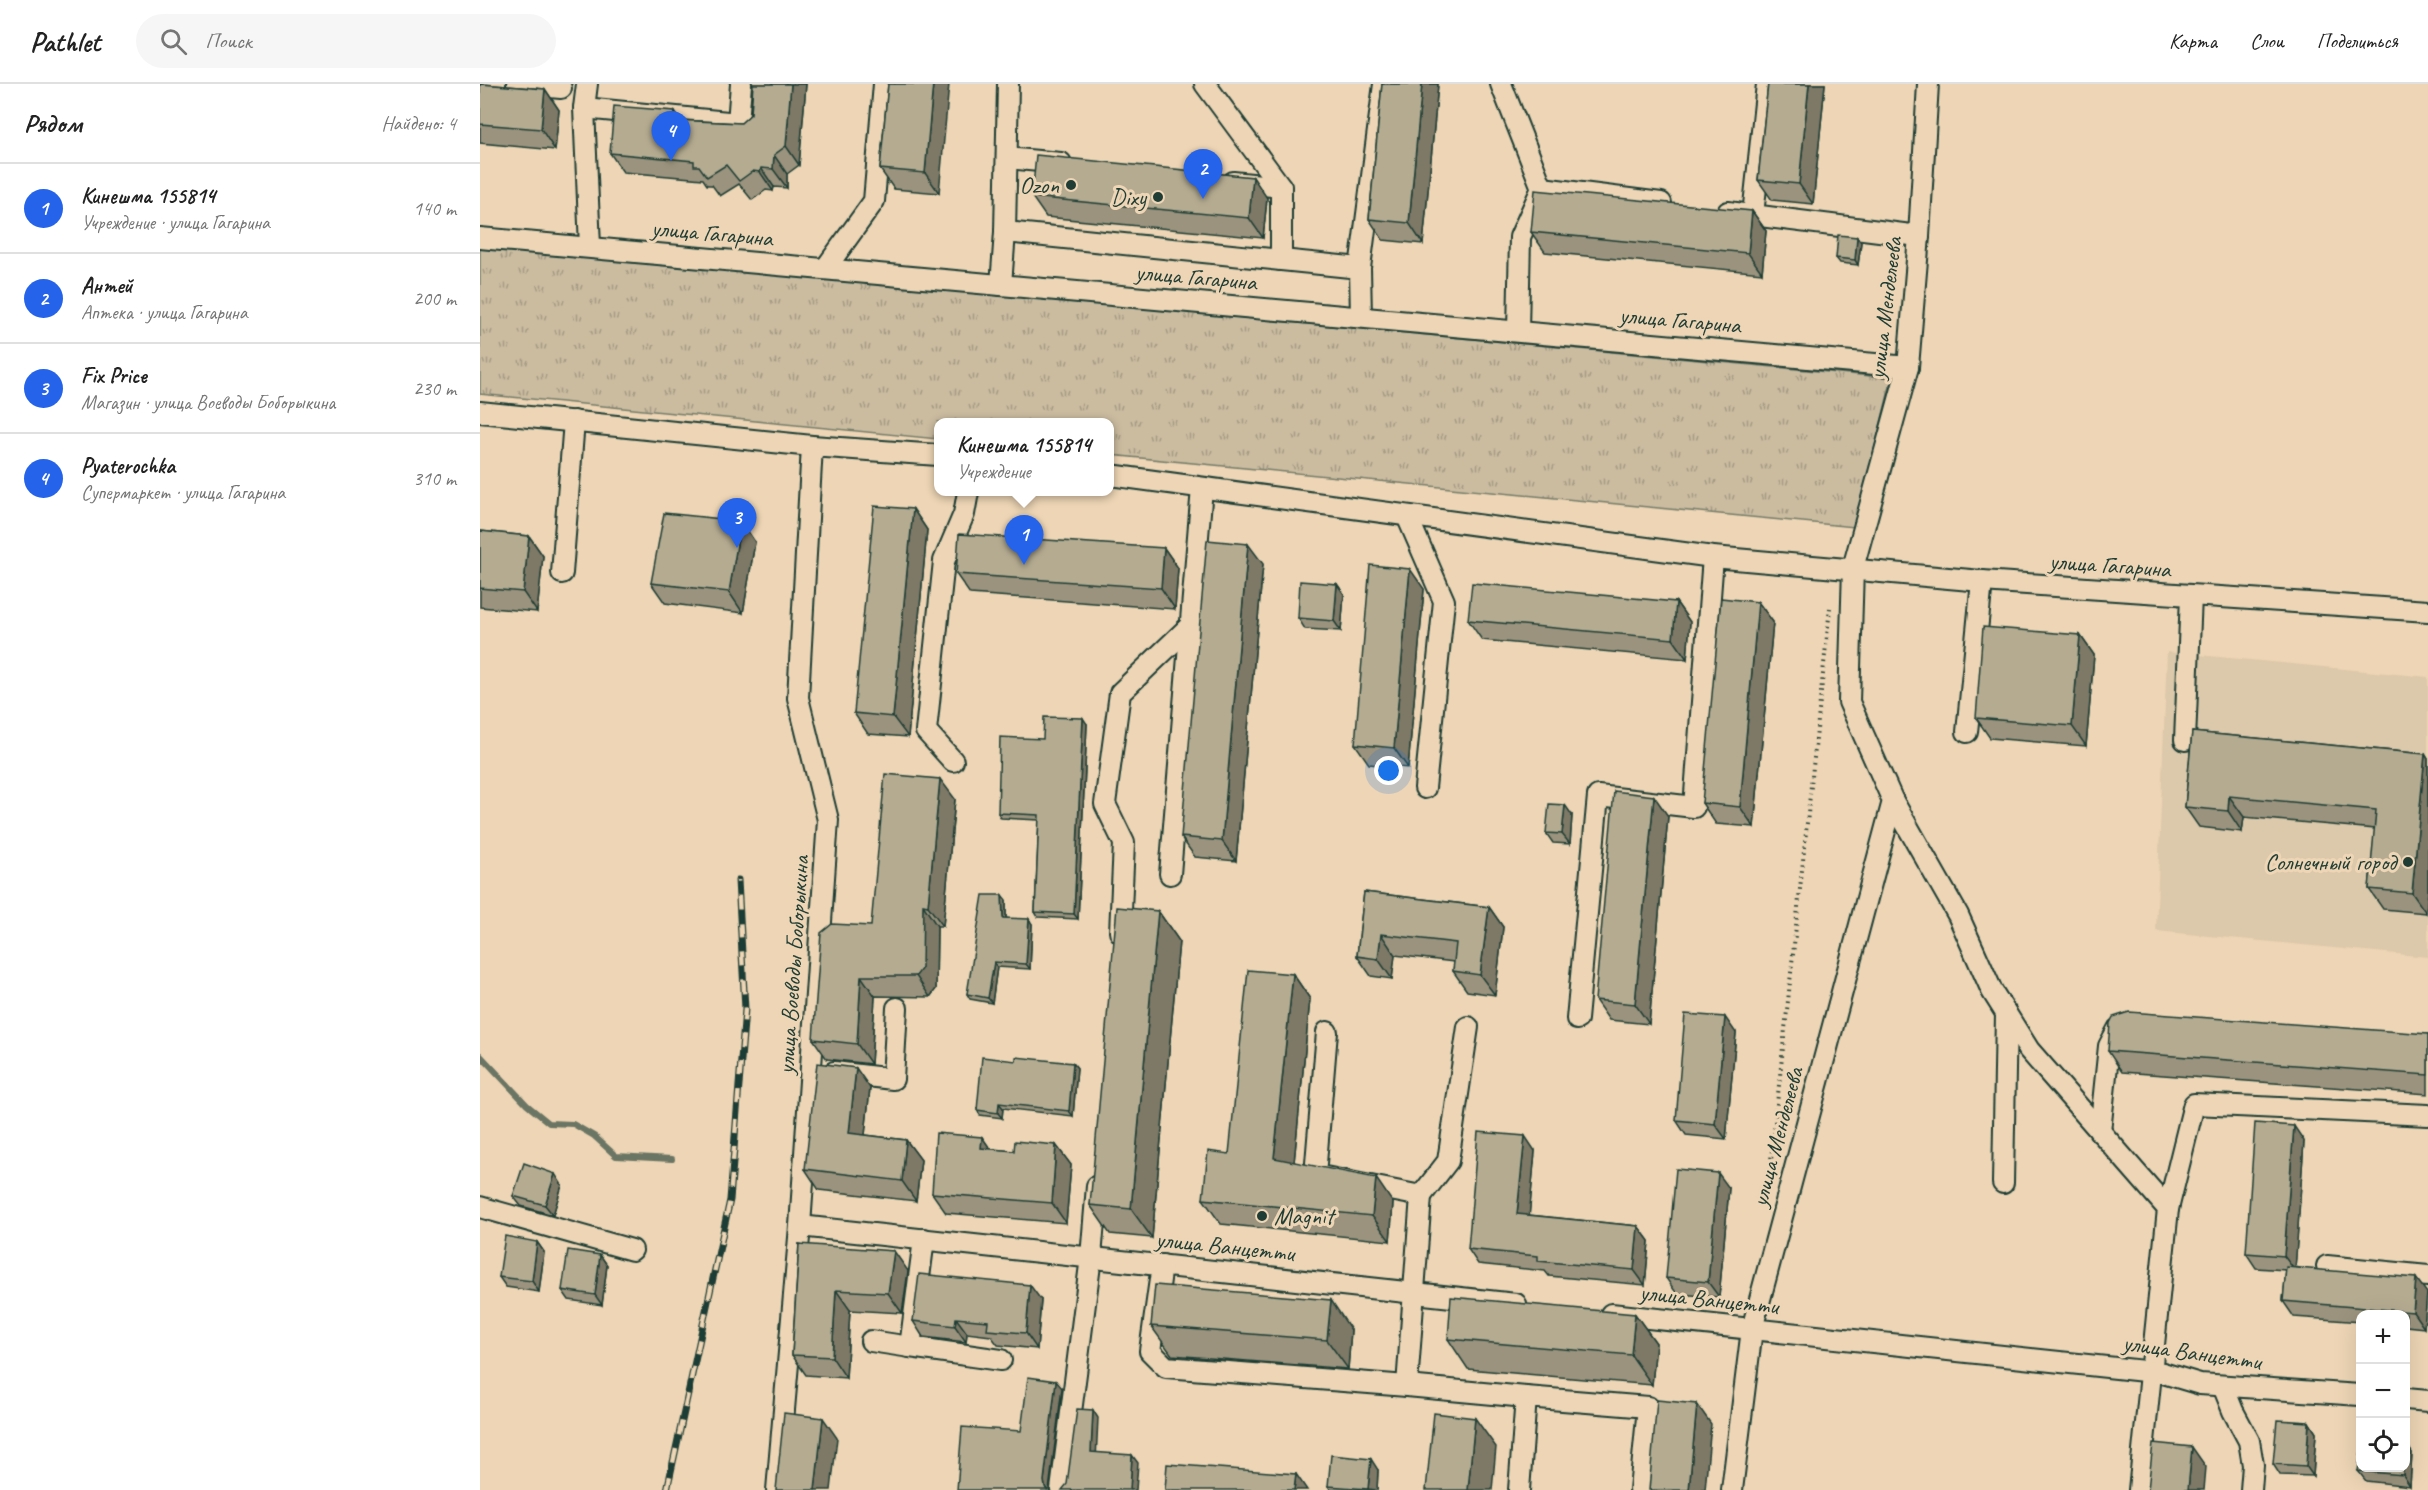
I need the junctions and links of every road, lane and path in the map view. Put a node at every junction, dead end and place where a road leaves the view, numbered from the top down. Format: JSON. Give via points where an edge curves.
{"nodes":[{"id":1,"x":517,"y":84,"type":"edge"},
{"id":2,"x":587,"y":84,"type":"edge"},
{"id":3,"x":741,"y":84,"type":"edge"},
{"id":4,"x":884,"y":84,"type":"edge"},
{"id":5,"x":1008,"y":84,"type":"edge"},
{"id":6,"x":1205,"y":84,"type":"edge"},
{"id":7,"x":1384,"y":84,"type":"edge"},
{"id":8,"x":1501,"y":84,"type":"edge"},
{"id":9,"x":1767,"y":84,"type":"edge"},
{"id":10,"x":1928,"y":84,"type":"edge"},
{"id":11,"x":561,"y":88,"type":"dead end"},
{"id":12,"x":584,"y":108,"type":"junction"},
{"id":13,"x":1007,"y":158,"type":"junction"},
{"id":14,"x":1076,"y":165,"type":"edge"},
{"id":15,"x":1213,"y":180,"type":"edge"},
{"id":16,"x":1281,"y":187,"type":"junction"},
{"id":17,"x":1542,"y":188,"type":"junction"},
{"id":18,"x":1683,"y":206,"type":"edge"},
{"id":19,"x":1706,"y":209,"type":"edge"},
{"id":20,"x":1753,"y":215,"type":"junction"},
{"id":21,"x":1005,"y":232,"type":"junction"},
{"id":22,"x":1919,"y":236,"type":"junction"},
{"id":23,"x":480,"y":237,"type":"edge"},
{"id":24,"x":590,"y":247,"type":"junction"},
{"id":25,"x":1281,"y":260,"type":"junction"},
{"id":26,"x":1360,"y":268,"type":"junction"},
{"id":27,"x":825,"y":269,"type":"junction"},
{"id":28,"x":1001,"y":285,"type":"junction"},
{"id":29,"x":1361,"y":317,"type":"junction"},
{"id":30,"x":1518,"y":331,"type":"junction"},
{"id":31,"x":1908,"y":367,"type":"junction"},
{"id":32,"x":480,"y":412,"type":"edge"},
{"id":33,"x":574,"y":421,"type":"junction"},
{"id":34,"x":812,"y":446,"type":"junction"},
{"id":35,"x":934,"y":455,"type":"edge"},
{"id":36,"x":1114,"y":477,"type":"edge"},
{"id":37,"x":1202,"y":488,"type":"junction"},
{"id":38,"x":967,"y":496,"type":"edge"},
{"id":39,"x":1407,"y":516,"type":"junction"},
{"id":40,"x":1713,"y":557,"type":"junction"},
{"id":41,"x":1853,"y":568,"type":"junction"},
{"id":42,"x":562,"y":573,"type":"dead end"},
{"id":43,"x":1982,"y":581,"type":"junction"},
{"id":44,"x":2191,"y":596,"type":"junction"},
{"id":45,"x":1831,"y":603,"type":"dead end"},
{"id":46,"x":2428,"y":611,"type":"edge"},
{"id":47,"x":1190,"y":626,"type":"junction"},
{"id":48,"x":1967,"y":732,"type":"dead end"},
{"id":49,"x":2185,"y":740,"type":"dead end"},
{"id":50,"x":953,"y":761,"type":"dead end"},
{"id":51,"x":1425,"y":788,"type":"dead end"},
{"id":52,"x":1893,"y":801,"type":"junction"},
{"id":53,"x":1170,"y":874,"type":"dead end"},
{"id":54,"x":1120,"y":945,"type":"edge"},
{"id":55,"x":897,"y":1008,"type":"dead end"},
{"id":56,"x":2006,"y":1013,"type":"junction"},
{"id":57,"x":1576,"y":1019,"type":"dead end"},
{"id":58,"x":2135,"y":1022,"type":"edge"},
{"id":59,"x":1468,"y":1027,"type":"dead end"},
{"id":60,"x":1327,"y":1032,"type":"dead end"},
{"id":61,"x":811,"y":1070,"type":"junction"},
{"id":62,"x":2428,"y":1115,"type":"edge"},
{"id":63,"x":2100,"y":1132,"type":"junction"},
{"id":64,"x":1099,"y":1165,"type":"edge"},
{"id":65,"x":2003,"y":1184,"type":"dead end"},
{"id":66,"x":1421,"y":1196,"type":"junction"},
{"id":67,"x":1766,"y":1198,"type":"dead end"},
{"id":68,"x":480,"y":1207,"type":"edge"},
{"id":69,"x":2168,"y":1209,"type":"junction"},
{"id":70,"x":800,"y":1226,"type":"junction"},
{"id":71,"x":924,"y":1239,"type":"junction"},
{"id":72,"x":632,"y":1250,"type":"dead end"},
{"id":73,"x":1091,"y":1257,"type":"junction"},
{"id":74,"x":1162,"y":1265,"type":"junction"},
{"id":75,"x":2327,"y":1266,"type":"dead end"},
{"id":76,"x":2428,"y":1276,"type":"edge"},
{"id":77,"x":1413,"y":1292,"type":"junction"},
{"id":78,"x":1530,"y":1305,"type":"edge"},
{"id":79,"x":1588,"y":1311,"type":"edge"},
{"id":80,"x":1752,"y":1329,"type":"junction"},
{"id":81,"x":871,"y":1341,"type":"dead end"},
{"id":82,"x":910,"y":1347,"type":"junction"},
{"id":83,"x":1001,"y":1360,"type":"dead end"},
{"id":84,"x":2151,"y":1371,"type":"junction"},
{"id":85,"x":1407,"y":1386,"type":"junction"},
{"id":86,"x":2223,"y":1386,"type":"junction"},
{"id":87,"x":2356,"y":1395,"type":"edge"},
{"id":88,"x":1526,"y":1397,"type":"junction"},
{"id":89,"x":2410,"y":1399,"type":"edge"},
{"id":90,"x":2428,"y":1401,"type":"edge"},
{"id":91,"x":777,"y":1490,"type":"edge"},
{"id":92,"x":1061,"y":1490,"type":"edge"},
{"id":93,"x":1519,"y":1490,"type":"edge"},
{"id":94,"x":1640,"y":1490,"type":"edge"},
{"id":95,"x":1732,"y":1490,"type":"edge"},
{"id":96,"x":2139,"y":1490,"type":"edge"},
{"id":97,"x":2251,"y":1490,"type":"edge"}],
"edges":[{"from":1,"to":11,"type":"street"},
{"from":2,"to":12,"type":"street"},
{"from":3,"to":12,"type":"street","via":[[738,123]]},
{"from":4,"to":27,"type":"street","via":[[874,201]]},
{"from":5,"to":13,"type":"street"},
{"from":6,"to":16,"type":"street"},
{"from":7,"to":26,"type":"street"},
{"from":8,"to":17,"type":"street"},
{"from":9,"to":20,"type":"street"},
{"from":10,"to":22,"type":"street","name":"улица Менделеева"},
{"from":12,"to":24,"type":"street"},
{"from":13,"to":14,"type":"street"},
{"from":13,"to":21,"type":"street"},
{"from":15,"to":16,"type":"street"},
{"from":16,"to":25,"type":"street"},
{"from":17,"to":18,"type":"street"},
{"from":17,"to":30,"type":"street","via":[[1520,237]]},
{"from":19,"to":20,"type":"street"},
{"from":20,"to":22,"type":"street"},
{"from":21,"to":25,"type":"street"},
{"from":21,"to":28,"type":"street"},
{"from":22,"to":31,"type":"street","name":"улица Менделеева"},
{"from":23,"to":24,"type":"street","name":"улица Гагарина"},
{"from":24,"to":27,"type":"street","name":"улица Гагарина"},
{"from":25,"to":26,"type":"street"},
{"from":26,"to":29,"type":"street"},
{"from":27,"to":28,"type":"street","name":"улица Гагарина"},
{"from":28,"to":29,"type":"street","name":"улица Гагарина"},
{"from":29,"to":30,"type":"street","name":"улица Гагарина"},
{"from":30,"to":31,"type":"street","name":"улица Гагарина"},
{"from":31,"to":41,"type":"street","name":"улица Менделеева"},
{"from":32,"to":33,"type":"street"},
{"from":33,"to":34,"type":"street"},
{"from":33,"to":42,"type":"street"},
{"from":34,"to":35,"type":"street"},
{"from":34,"to":61,"type":"street","name":"улица Воеводы Боборыкина","via":[[798,698],[828,820]]},
{"from":36,"to":37,"type":"street","name":"улица Гагарина"},
{"from":37,"to":39,"type":"street","name":"улица Гагарина"},
{"from":37,"to":47,"type":"street"},
{"from":38,"to":50,"type":"street","via":[[944,561],[926,731]]},
{"from":39,"to":40,"type":"street","name":"улица Гагарина"},
{"from":39,"to":51,"type":"street","via":[[1444,601]]},
{"from":40,"to":41,"type":"street","name":"улица Гагарина"},
{"from":40,"to":57,"type":"street","via":[[1694,807],[1598,796]]},
{"from":41,"to":43,"type":"street","name":"улица Гагарина"},
{"from":41,"to":52,"type":"street","name":"улица Менделеева","via":[[1849,702]]},
{"from":43,"to":44,"type":"street","name":"улица Гагарина"},
{"from":43,"to":48,"type":"street"},
{"from":44,"to":46,"type":"street","name":"улица Гагарина"},
{"from":44,"to":49,"type":"street"},
{"from":45,"to":67,"type":"path"},
{"from":47,"to":53,"type":"street"},
{"from":47,"to":54,"type":"street","via":[[1120,693],[1105,804],[1124,843]]},
{"from":52,"to":56,"type":"street","name":"улица Менделеева","via":[[1958,915],[1992,992]]},
{"from":52,"to":80,"type":"street","name":"улица Менделеева"},
{"from":55,"to":61,"type":"street","via":[[893,1079]]},
{"from":56,"to":63,"type":"street","name":"улица Менделеева","via":[[2030,1050]]},
{"from":56,"to":65,"type":"street"},
{"from":58,"to":63,"type":"street","via":[[2119,1027],[2109,1046]]},
{"from":59,"to":66,"type":"street","via":[[1448,1161]]},
{"from":60,"to":66,"type":"street","via":[[1315,1175]]},
{"from":61,"to":70,"type":"street","name":"улица Воеводы Боборыкина"},
{"from":62,"to":69,"type":"street","via":[[2194,1104]]},
{"from":63,"to":69,"type":"street","name":"улица Менделеева"},
{"from":64,"to":73,"type":"street"},
{"from":66,"to":77,"type":"street"},
{"from":68,"to":72,"type":"street"},
{"from":69,"to":84,"type":"street"},
{"from":70,"to":71,"type":"street","name":"улица Ванцетти"},
{"from":70,"to":91,"type":"street","name":"улица Воеводы Боборыкина"},
{"from":71,"to":73,"type":"street","name":"улица Ванцетти"},
{"from":71,"to":82,"type":"street"},
{"from":73,"to":74,"type":"street","name":"улица Ванцетти"},
{"from":73,"to":92,"type":"street"},
{"from":74,"to":77,"type":"street","name":"улица Ванцетти"},
{"from":74,"to":85,"type":"street","via":[[1150,1351],[1167,1367]]},
{"from":75,"to":76,"type":"street"},
{"from":77,"to":78,"type":"street","name":"улица Ванцетти"},
{"from":77,"to":85,"type":"street"},
{"from":79,"to":80,"type":"street","name":"улица Ванцетти"},
{"from":80,"to":84,"type":"street","name":"улица Ванцетти"},
{"from":80,"to":95,"type":"street","name":"улица Менделеева"},
{"from":81,"to":82,"type":"street"},
{"from":82,"to":83,"type":"street"},
{"from":84,"to":86,"type":"street","name":"улица Ванцетти"},
{"from":84,"to":96,"type":"street"},
{"from":85,"to":88,"type":"street"},
{"from":86,"to":87,"type":"street","name":"улица Ванцетти"},
{"from":86,"to":97,"type":"street","via":[[2249,1441],[2253,1465]]},
{"from":88,"to":93,"type":"street"},
{"from":88,"to":94,"type":"street","via":[[1648,1407]]},
{"from":89,"to":90,"type":"street"}]}
